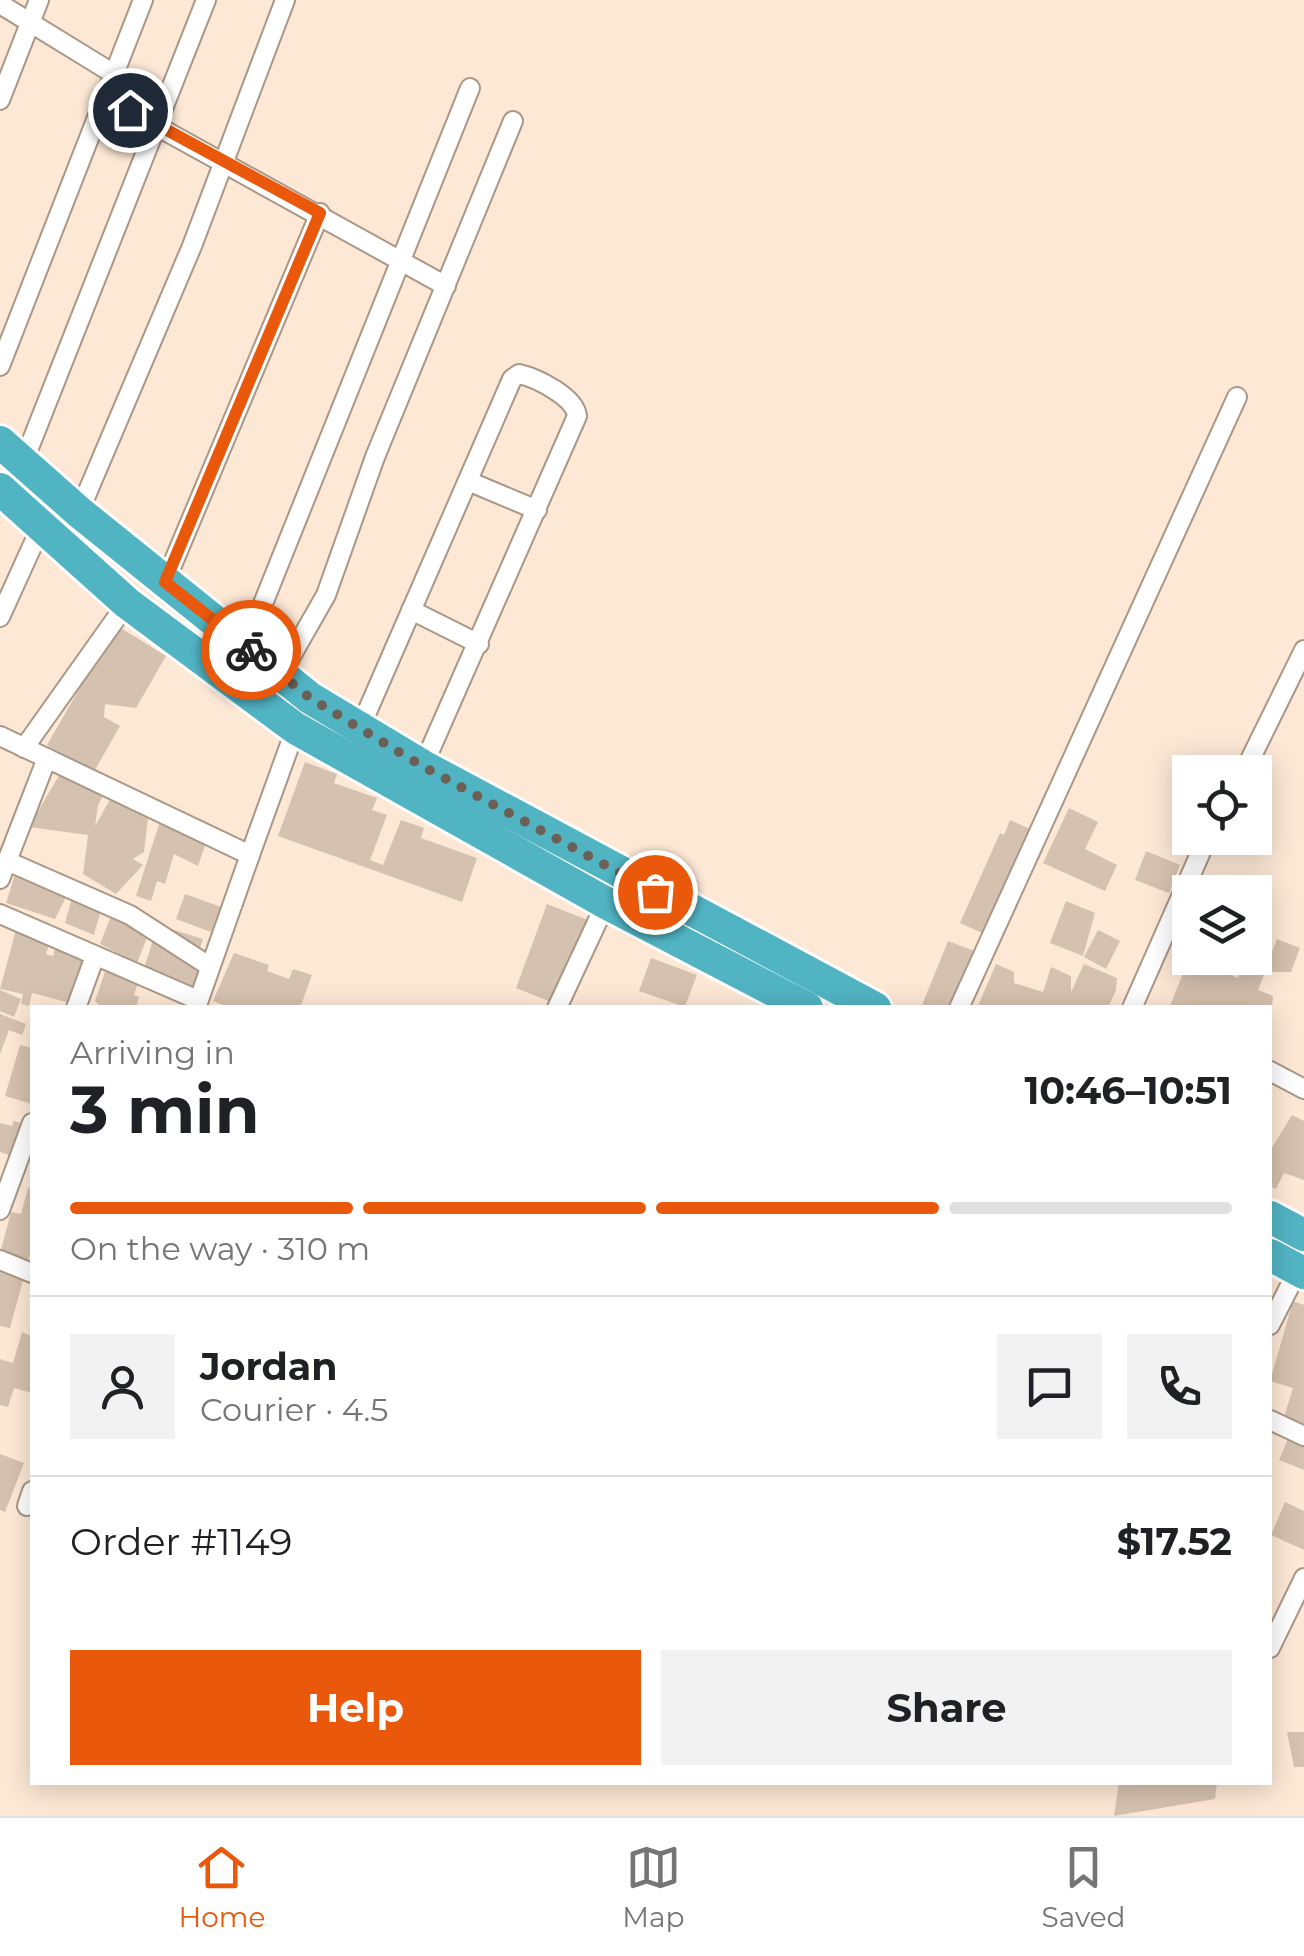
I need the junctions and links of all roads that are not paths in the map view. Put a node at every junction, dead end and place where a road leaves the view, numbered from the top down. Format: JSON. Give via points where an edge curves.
{"nodes":[{"id":1,"x":39,"y":0,"type":"edge"},
{"id":2,"x":143,"y":0,"type":"edge"},
{"id":3,"x":206,"y":0,"type":"edge"},
{"id":4,"x":286,"y":0,"type":"edge"},
{"id":5,"x":0,"y":4,"type":"edge"},
{"id":6,"x":30,"y":23,"type":"junction"},
{"id":7,"x":114,"y":74,"type":"junction"},
{"id":8,"x":470,"y":88,"type":"dead end"},
{"id":9,"x":104,"y":97,"type":"junction"},
{"id":10,"x":0,"y":100,"type":"edge"},
{"id":11,"x":513,"y":121,"type":"dead end"},
{"id":12,"x":155,"y":124,"type":"junction"},
{"id":13,"x":224,"y":160,"type":"junction"},
{"id":14,"x":320,"y":213,"type":"junction"},
{"id":15,"x":402,"y":258,"type":"junction"},
{"id":16,"x":446,"y":286,"type":"junction"},
{"id":17,"x":0,"y":366,"type":"edge"},
{"id":18,"x":1238,"y":397,"type":"dead end"},
{"id":19,"x":12,"y":453,"type":"edge"},
{"id":20,"x":468,"y":481,"type":"junction"},
{"id":21,"x":0,"y":489,"type":"edge"},
{"id":22,"x":537,"y":510,"type":"junction"},
{"id":23,"x":79,"y":512,"type":"junction"},
{"id":24,"x":40,"y":529,"type":"junction"},
{"id":25,"x":165,"y":582,"type":"junction"},
{"id":26,"x":127,"y":603,"type":"junction"},
{"id":27,"x":412,"y":610,"type":"junction"},
{"id":28,"x":0,"y":617,"type":"edge"},
{"id":29,"x":479,"y":644,"type":"junction"},
{"id":30,"x":246,"y":646,"type":"junction"},
{"id":31,"x":1304,"y":650,"type":"edge"},
{"id":32,"x":282,"y":673,"type":"junction"},
{"id":33,"x":310,"y":698,"type":"junction"},
{"id":34,"x":261,"y":705,"type":"junction"},
{"id":35,"x":295,"y":728,"type":"junction"},
{"id":36,"x":360,"y":728,"type":"junction"},
{"id":37,"x":0,"y":736,"type":"edge"},
{"id":38,"x":24,"y":748,"type":"junction"},
{"id":39,"x":1252,"y":755,"type":"edge"},
{"id":40,"x":47,"y":758,"type":"junction"},
{"id":41,"x":422,"y":766,"type":"junction"},
{"id":42,"x":250,"y":855,"type":"junction"},
{"id":43,"x":1200,"y":855,"type":"edge"},
{"id":44,"x":4,"y":870,"type":"edge"},
{"id":45,"x":606,"y":903,"type":"junction"},
{"id":46,"x":4,"y":916,"type":"edge"},
{"id":47,"x":0,"y":937,"type":"edge"},
{"id":48,"x":95,"y":956,"type":"junction"},
{"id":49,"x":209,"y":966,"type":"junction"},
{"id":50,"x":198,"y":1004,"type":"edge"},
{"id":51,"x":77,"y":1005,"type":"edge"},
{"id":52,"x":558,"y":1005,"type":"edge"},
{"id":53,"x":800,"y":1005,"type":"edge"},
{"id":54,"x":869,"y":1005,"type":"edge"},
{"id":55,"x":960,"y":1005,"type":"edge"},
{"id":56,"x":1136,"y":1005,"type":"edge"},
{"id":57,"x":1272,"y":1072,"type":"edge"},
{"id":58,"x":1304,"y":1089,"type":"edge"},
{"id":59,"x":30,"y":1128,"type":"edge"},
{"id":60,"x":0,"y":1210,"type":"edge"},
{"id":61,"x":1272,"y":1218,"type":"edge"},
{"id":62,"x":1304,"y":1234,"type":"edge"},
{"id":63,"x":0,"y":1260,"type":"edge"},
{"id":64,"x":1291,"y":1266,"type":"edge"},
{"id":65,"x":30,"y":1272,"type":"edge"},
{"id":66,"x":1272,"y":1319,"type":"edge"},
{"id":67,"x":1272,"y":1421,"type":"edge"},
{"id":68,"x":1304,"y":1436,"type":"edge"},
{"id":69,"x":1304,"y":1578,"type":"edge"},
{"id":70,"x":1272,"y":1644,"type":"edge"}],
"edges":[{"from":1,"to":6,"type":"street"},
{"from":2,"to":7,"type":"street"},
{"from":3,"to":12,"type":"street"},
{"from":4,"to":13,"type":"street"},
{"from":5,"to":6,"type":"street"},
{"from":6,"to":7,"type":"street"},
{"from":6,"to":10,"type":"street"},
{"from":7,"to":9,"type":"street"},
{"from":8,"to":15,"type":"street"},
{"from":9,"to":12,"type":"street"},
{"from":9,"to":17,"type":"street"},
{"from":11,"to":16,"type":"street"},
{"from":12,"to":13,"type":"street"},
{"from":12,"to":19,"type":"street"},
{"from":13,"to":14,"type":"street"},
{"from":13,"to":23,"type":"street"},
{"from":14,"to":15,"type":"street"},
{"from":14,"to":25,"type":"street"},
{"from":15,"to":16,"type":"street"},
{"from":15,"to":30,"type":"street"},
{"from":16,"to":32,"type":"street","via":[[326,595]]},
{"from":18,"to":55,"type":"street"},
{"from":19,"to":23,"type":"highway"},
{"from":20,"to":22,"type":"street"},
{"from":20,"to":22,"type":"street","via":[[512,379],[528,376],[577,409]]},
{"from":20,"to":27,"type":"street"},
{"from":21,"to":24,"type":"highway"},
{"from":22,"to":29,"type":"street"},
{"from":23,"to":25,"type":"highway"},
{"from":24,"to":26,"type":"highway"},
{"from":24,"to":28,"type":"street"},
{"from":25,"to":30,"type":"highway"},
{"from":26,"to":34,"type":"highway"},
{"from":26,"to":38,"type":"street"},
{"from":27,"to":29,"type":"street"},
{"from":27,"to":36,"type":"street"},
{"from":29,"to":41,"type":"street"},
{"from":30,"to":32,"type":"highway"},
{"from":31,"to":39,"type":"street"},
{"from":32,"to":33,"type":"highway"},
{"from":32,"to":34,"type":"street"},
{"from":33,"to":35,"type":"street"},
{"from":33,"to":36,"type":"highway"},
{"from":34,"to":35,"type":"highway"},
{"from":35,"to":42,"type":"street"},
{"from":35,"to":45,"type":"highway"},
{"from":36,"to":41,"type":"highway"},
{"from":37,"to":38,"type":"street"},
{"from":38,"to":40,"type":"street"},
{"from":40,"to":42,"type":"street"},
{"from":40,"to":44,"type":"street"},
{"from":41,"to":54,"type":"highway"},
{"from":42,"to":49,"type":"street"},
{"from":43,"to":56,"type":"street"},
{"from":44,"to":49,"type":"street","via":[[130,915]]},
{"from":45,"to":52,"type":"street"},
{"from":45,"to":53,"type":"highway"},
{"from":46,"to":47,"type":"street"},
{"from":46,"to":48,"type":"street"},
{"from":48,"to":50,"type":"street"},
{"from":48,"to":51,"type":"street"},
{"from":49,"to":50,"type":"street"},
{"from":57,"to":58,"type":"street"},
{"from":59,"to":60,"type":"street"},
{"from":61,"to":62,"type":"highway"},
{"from":63,"to":65,"type":"street"},
{"from":64,"to":66,"type":"street"},
{"from":67,"to":68,"type":"street"},
{"from":69,"to":70,"type":"street"}]}
